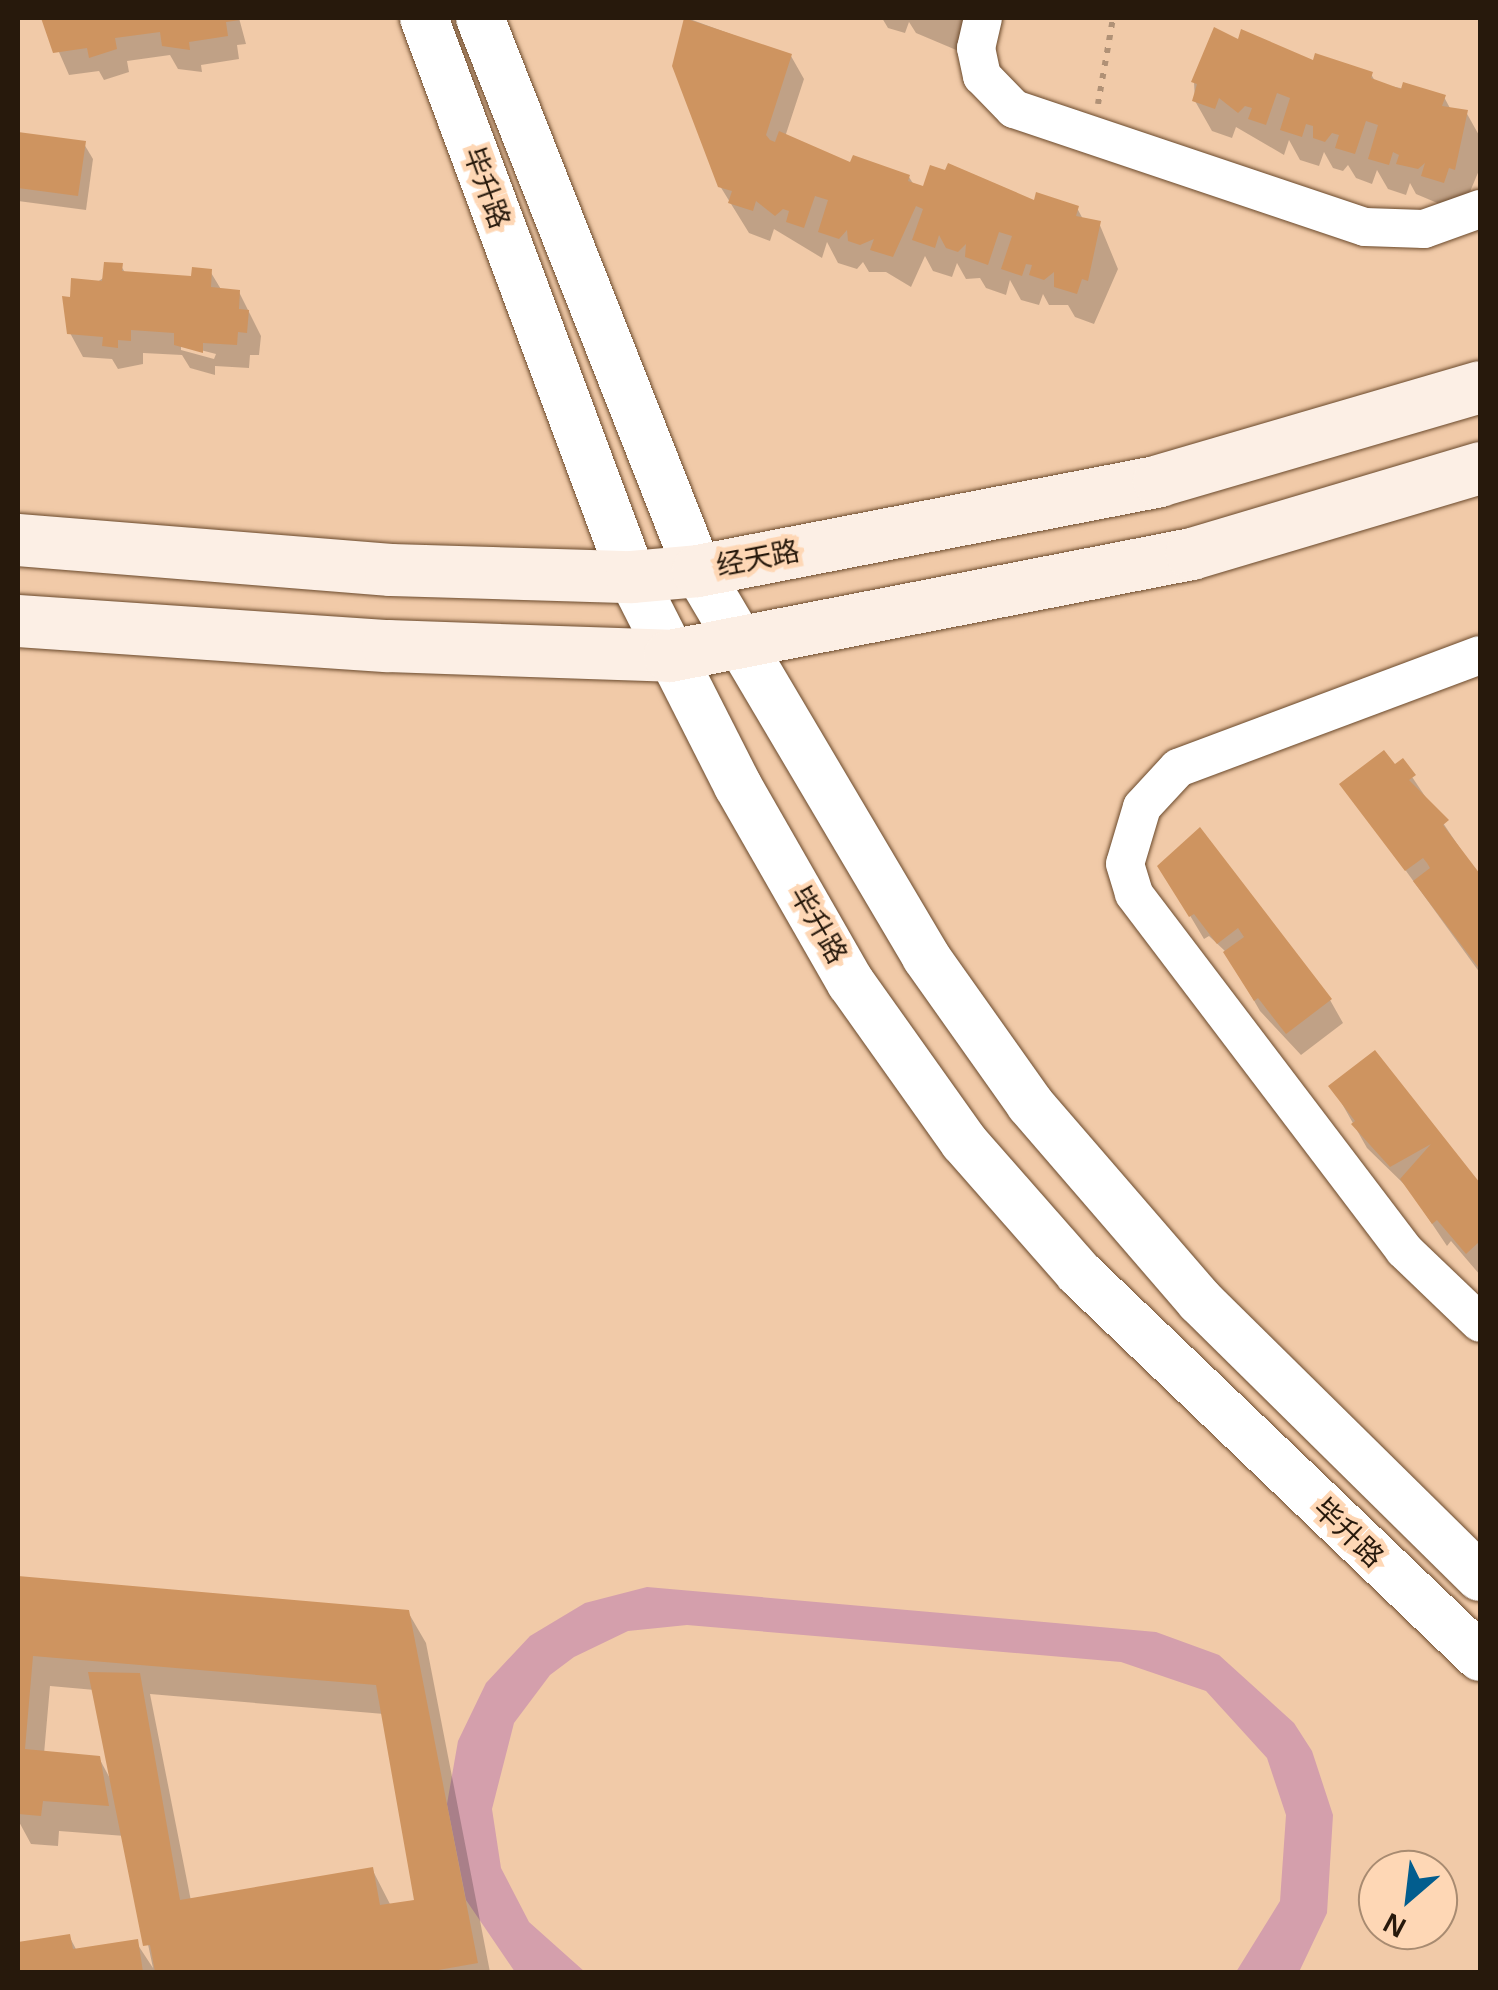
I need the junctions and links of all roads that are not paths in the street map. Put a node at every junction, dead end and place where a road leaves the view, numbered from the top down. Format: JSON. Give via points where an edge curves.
{"nodes":[{"id":1,"x":424,"y":18,"type":"edge"},
{"id":2,"x":480,"y":18,"type":"edge"},
{"id":3,"x":984,"y":18,"type":"edge"},
{"id":4,"x":1480,"y":209,"type":"edge"},
{"id":5,"x":1480,"y":387,"type":"edge"},
{"id":6,"x":1480,"y":468,"type":"edge"},
{"id":7,"x":18,"y":540,"type":"edge"},
{"id":8,"x":698,"y":571,"type":"junction"},
{"id":9,"x":632,"y":577,"type":"junction"},
{"id":10,"x":18,"y":621,"type":"edge"},
{"id":11,"x":738,"y":646,"type":"junction"},
{"id":12,"x":1480,"y":655,"type":"edge"},
{"id":13,"x":670,"y":656,"type":"junction"},
{"id":14,"x":1480,"y":1323,"type":"edge"},
{"id":15,"x":1480,"y":1577,"type":"edge"},
{"id":16,"x":1480,"y":1657,"type":"edge"}],
"edges":[{"from":1,"to":9,"type":"street","name":"毕升路"},
{"from":2,"to":8,"type":"street","name":"毕升路"},
{"from":3,"to":4,"type":"street","via":[[978,62],[990,90],[1014,109],[1365,226],[1424,229]]},
{"from":5,"to":8,"type":"main road","name":"经天路","via":[[1158,482]]},
{"from":6,"to":11,"type":"main road","via":[[1192,554]]},
{"from":7,"to":9,"type":"main road","name":"经天路","via":[[391,570]]},
{"from":8,"to":9,"type":"main road","name":"经天路"},
{"from":8,"to":11,"type":"street","name":"毕升路"},
{"from":9,"to":13,"type":"street","name":"毕升路"},
{"from":10,"to":13,"type":"main road","via":[[388,646]]},
{"from":11,"to":13,"type":"main road"},
{"from":11,"to":15,"type":"street","name":"毕升路","via":[[916,941],[1030,1104],[1200,1301]]},
{"from":12,"to":14,"type":"street","via":[[1178,768],[1142,806],[1125,864],[1134,894],[1404,1250]]},
{"from":13,"to":16,"type":"street","name":"毕升路","via":[[851,983],[964,1142],[1093,1287]]}]}
